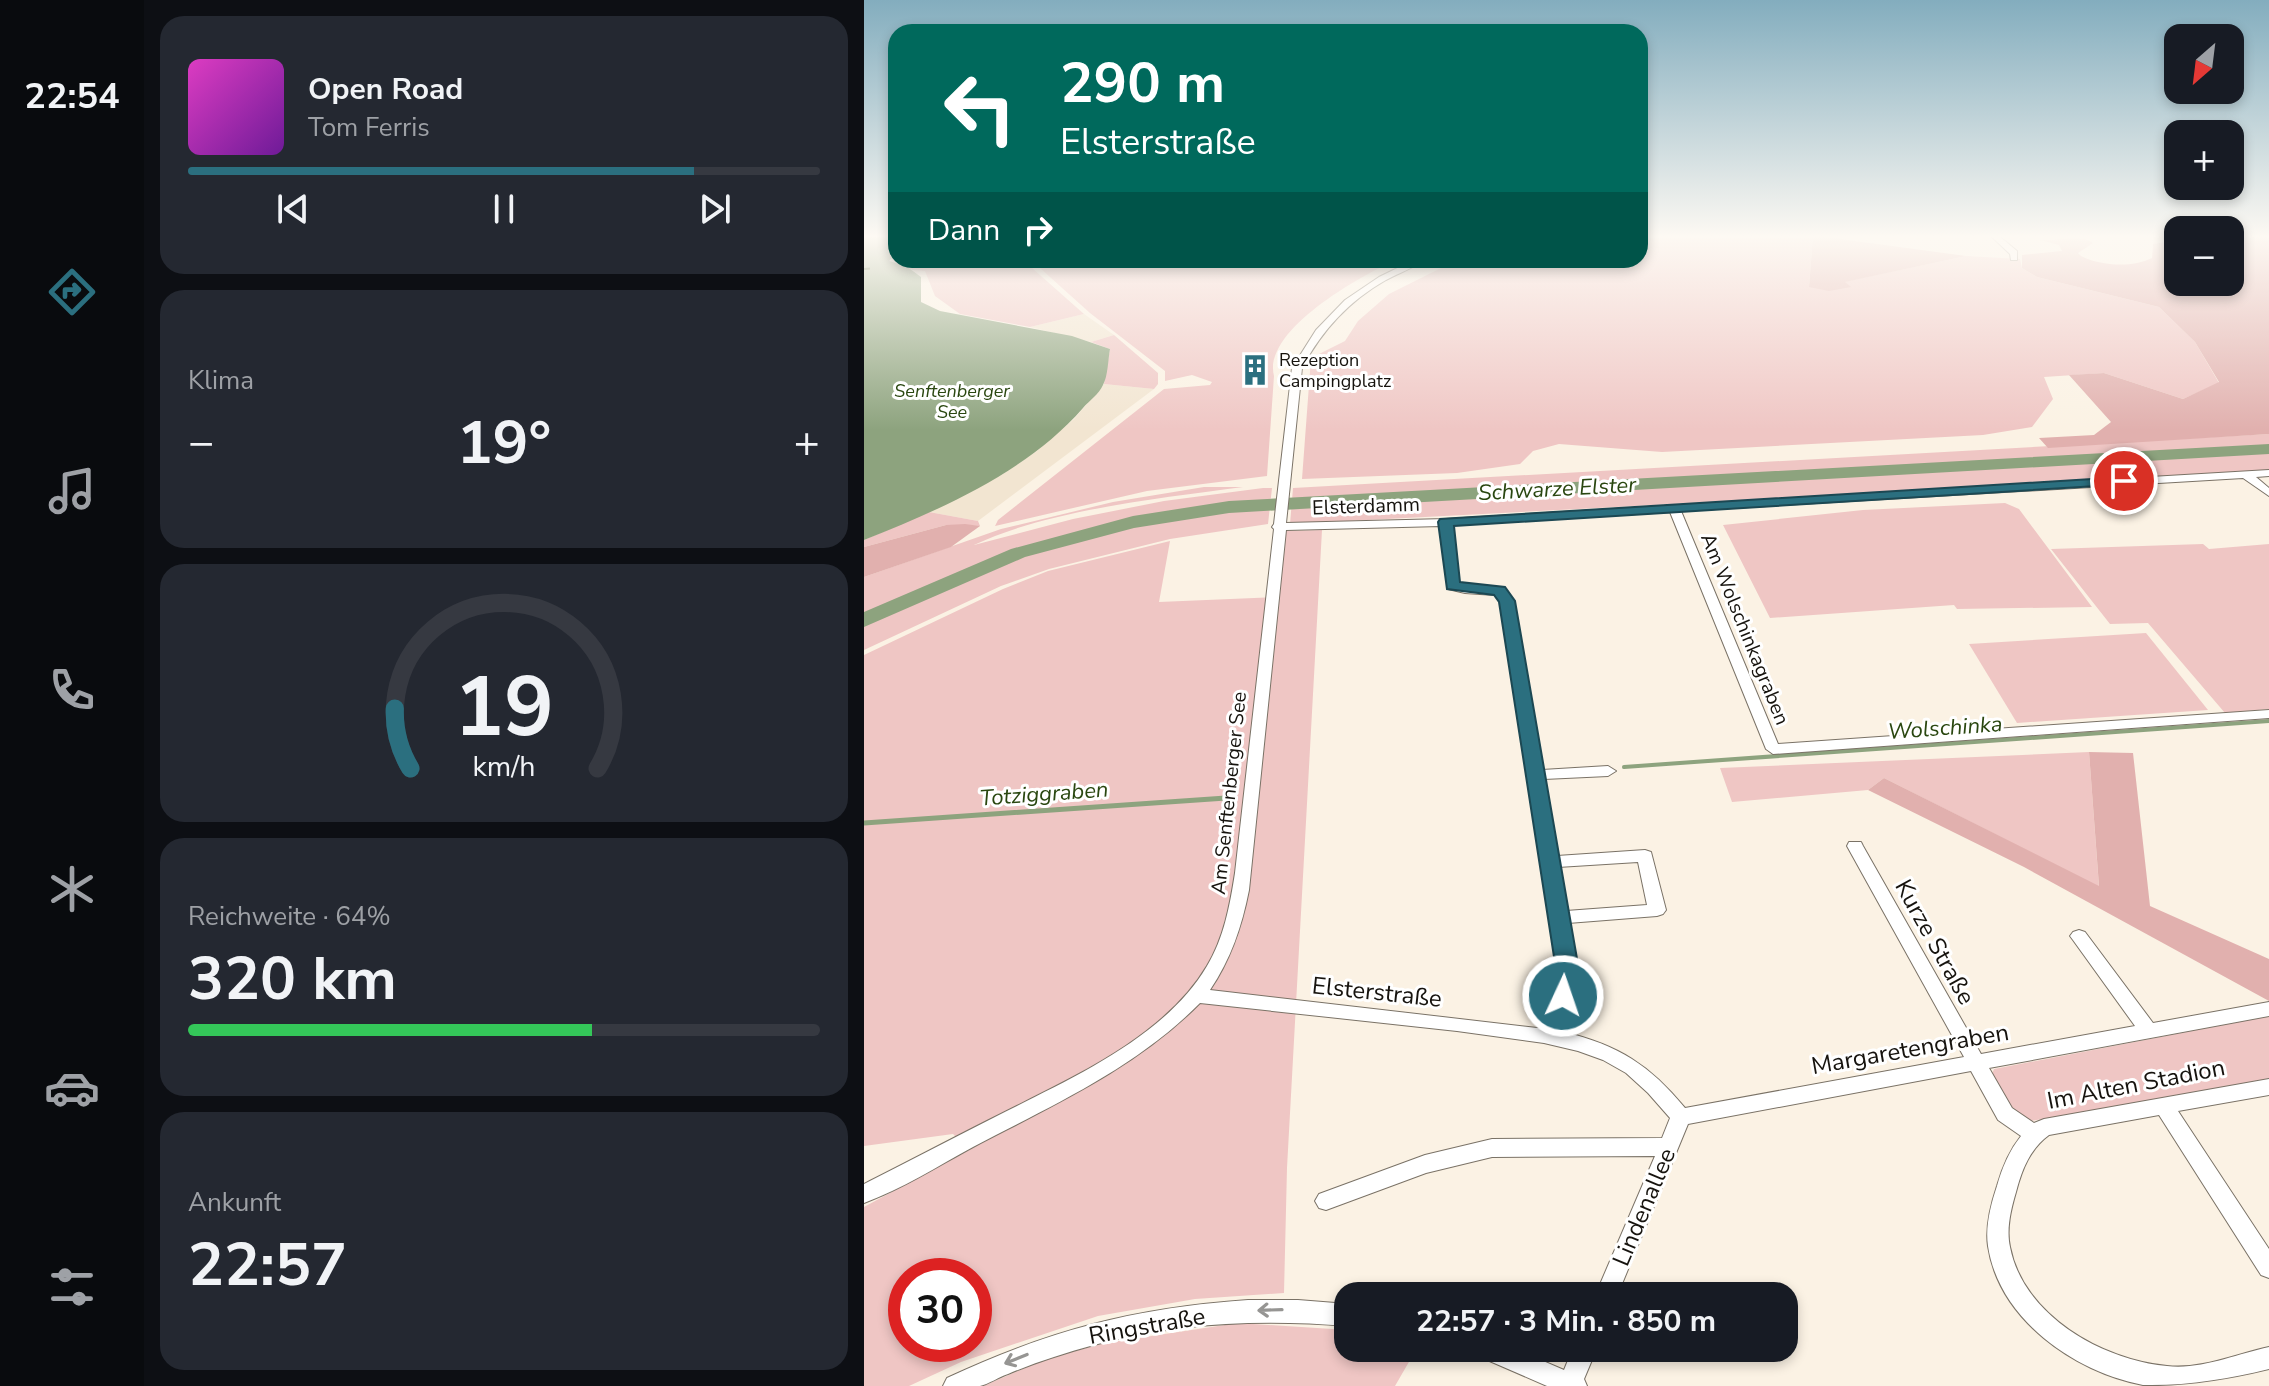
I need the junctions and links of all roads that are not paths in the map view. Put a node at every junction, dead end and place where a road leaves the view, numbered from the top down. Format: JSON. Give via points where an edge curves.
{"nodes":[{"id":1,"x":1348,"y":301,"type":"edge"},
{"id":2,"x":2269,"y":473,"type":"edge"},
{"id":3,"x":2245,"y":474,"type":"junction"},
{"id":4,"x":2269,"y":493,"type":"edge"},
{"id":5,"x":1674,"y":508,"type":"junction"},
{"id":6,"x":1446,"y":522,"type":"junction"},
{"id":7,"x":1279,"y":523,"type":"junction"},
{"id":8,"x":2269,"y":714,"type":"edge"},
{"id":9,"x":1608,"y":771,"type":"dead end"},
{"id":10,"x":1534,"y":775,"type":"junction"},
{"id":11,"x":1855,"y":846,"type":"dead end"},
{"id":12,"x":1550,"y":862,"type":"junction"},
{"id":13,"x":1559,"y":918,"type":"junction"},
{"id":14,"x":2079,"y":936,"type":"dead end"},
{"id":15,"x":1196,"y":995,"type":"junction"},
{"id":16,"x":2269,"y":1009,"type":"edge"},
{"id":17,"x":2149,"y":1031,"type":"junction"},
{"id":18,"x":1553,"y":1038,"type":"junction"},
{"id":19,"x":1975,"y":1064,"type":"junction"},
{"id":20,"x":2269,"y":1087,"type":"edge"},
{"id":21,"x":2163,"y":1105,"type":"junction"},
{"id":22,"x":1681,"y":1117,"type":"junction"},
{"id":23,"x":2033,"y":1134,"type":"junction"},
{"id":24,"x":1670,"y":1147,"type":"junction"},
{"id":25,"x":864,"y":1194,"type":"edge"},
{"id":26,"x":1326,"y":1201,"type":"dead end"},
{"id":27,"x":2269,"y":1268,"type":"edge"},
{"id":28,"x":1612,"y":1282,"type":"edge"},
{"id":29,"x":1334,"y":1314,"type":"edge"},
{"id":30,"x":2269,"y":1358,"type":"edge"},
{"id":31,"x":1518,"y":1362,"type":"edge"},
{"id":32,"x":1580,"y":1362,"type":"edge"},
{"id":33,"x":1571,"y":1385,"type":"edge"},
{"id":34,"x":955,"y":1386,"type":"edge"}],
"edges":[{"from":1,"to":7,"type":"street","name":"Am Senftenberger See","via":[[1319,329],[1297,368]]},
{"from":2,"to":3,"type":"street","name":"Elsterdamm"},
{"from":3,"to":4,"type":"street"},
{"from":3,"to":5,"type":"street","name":"Elsterdamm"},
{"from":5,"to":6,"type":"street","name":"Elsterdamm"},
{"from":5,"to":8,"type":"street","name":"Am Wolschinkagraben","via":[[1773,749]]},
{"from":6,"to":7,"type":"street","name":"Elsterdamm"},
{"from":6,"to":10,"type":"street","via":[[1452,586],[1499,591],[1507,601]]},
{"from":7,"to":15,"type":"street","name":"Am Senftenberger See","via":[[1237,916],[1224,952]]},
{"from":9,"to":10,"type":"street"},
{"from":10,"to":12,"type":"street"},
{"from":11,"to":19,"type":"street","name":"Kurze Straße"},
{"from":12,"to":13,"type":"street"},
{"from":12,"to":13,"type":"street","via":[[1645,856],[1657,910]]},
{"from":13,"to":18,"type":"street","via":[[1568,976]]},
{"from":14,"to":17,"type":"street"},
{"from":15,"to":18,"type":"street","name":"Elsterstraße"},
{"from":15,"to":25,"type":"street","name":"Am Senftenberger See","via":[[1117,1061]]},
{"from":16,"to":17,"type":"street","name":"Margaretengraben"},
{"from":17,"to":19,"type":"street","name":"Margaretengraben"},
{"from":18,"to":22,"type":"street","name":"Elsterstraße","via":[[1623,1061],[1655,1084]]},
{"from":19,"to":22,"type":"street","name":"Margaretengraben"},
{"from":19,"to":23,"type":"street","name":"Kurze Straße","via":[[2005,1114]]},
{"from":20,"to":21,"type":"street","name":"Im Alten Stadion"},
{"from":21,"to":23,"type":"street","name":"Im Alten Stadion","via":[[2070,1121]]},
{"from":21,"to":27,"type":"street"},
{"from":22,"to":24,"type":"street","name":"Lindenallee"},
{"from":23,"to":30,"type":"street","name":"Im Alten Stadion","via":[[2012,1169],[2000,1210],[1999,1247],[2038,1320],[2076,1349],[2119,1368],[2170,1379]]},
{"from":24,"to":26,"type":"street","via":[[1492,1148],[1425,1164]]},
{"from":24,"to":28,"type":"street","name":"Lindenallee"},
{"from":29,"to":34,"type":"street","name":"Ringstraße","one_way":true,"via":[[1245,1311],[1134,1326],[1043,1349]]},
{"from":31,"to":33,"type":"street"},
{"from":32,"to":33,"type":"street"}]}
